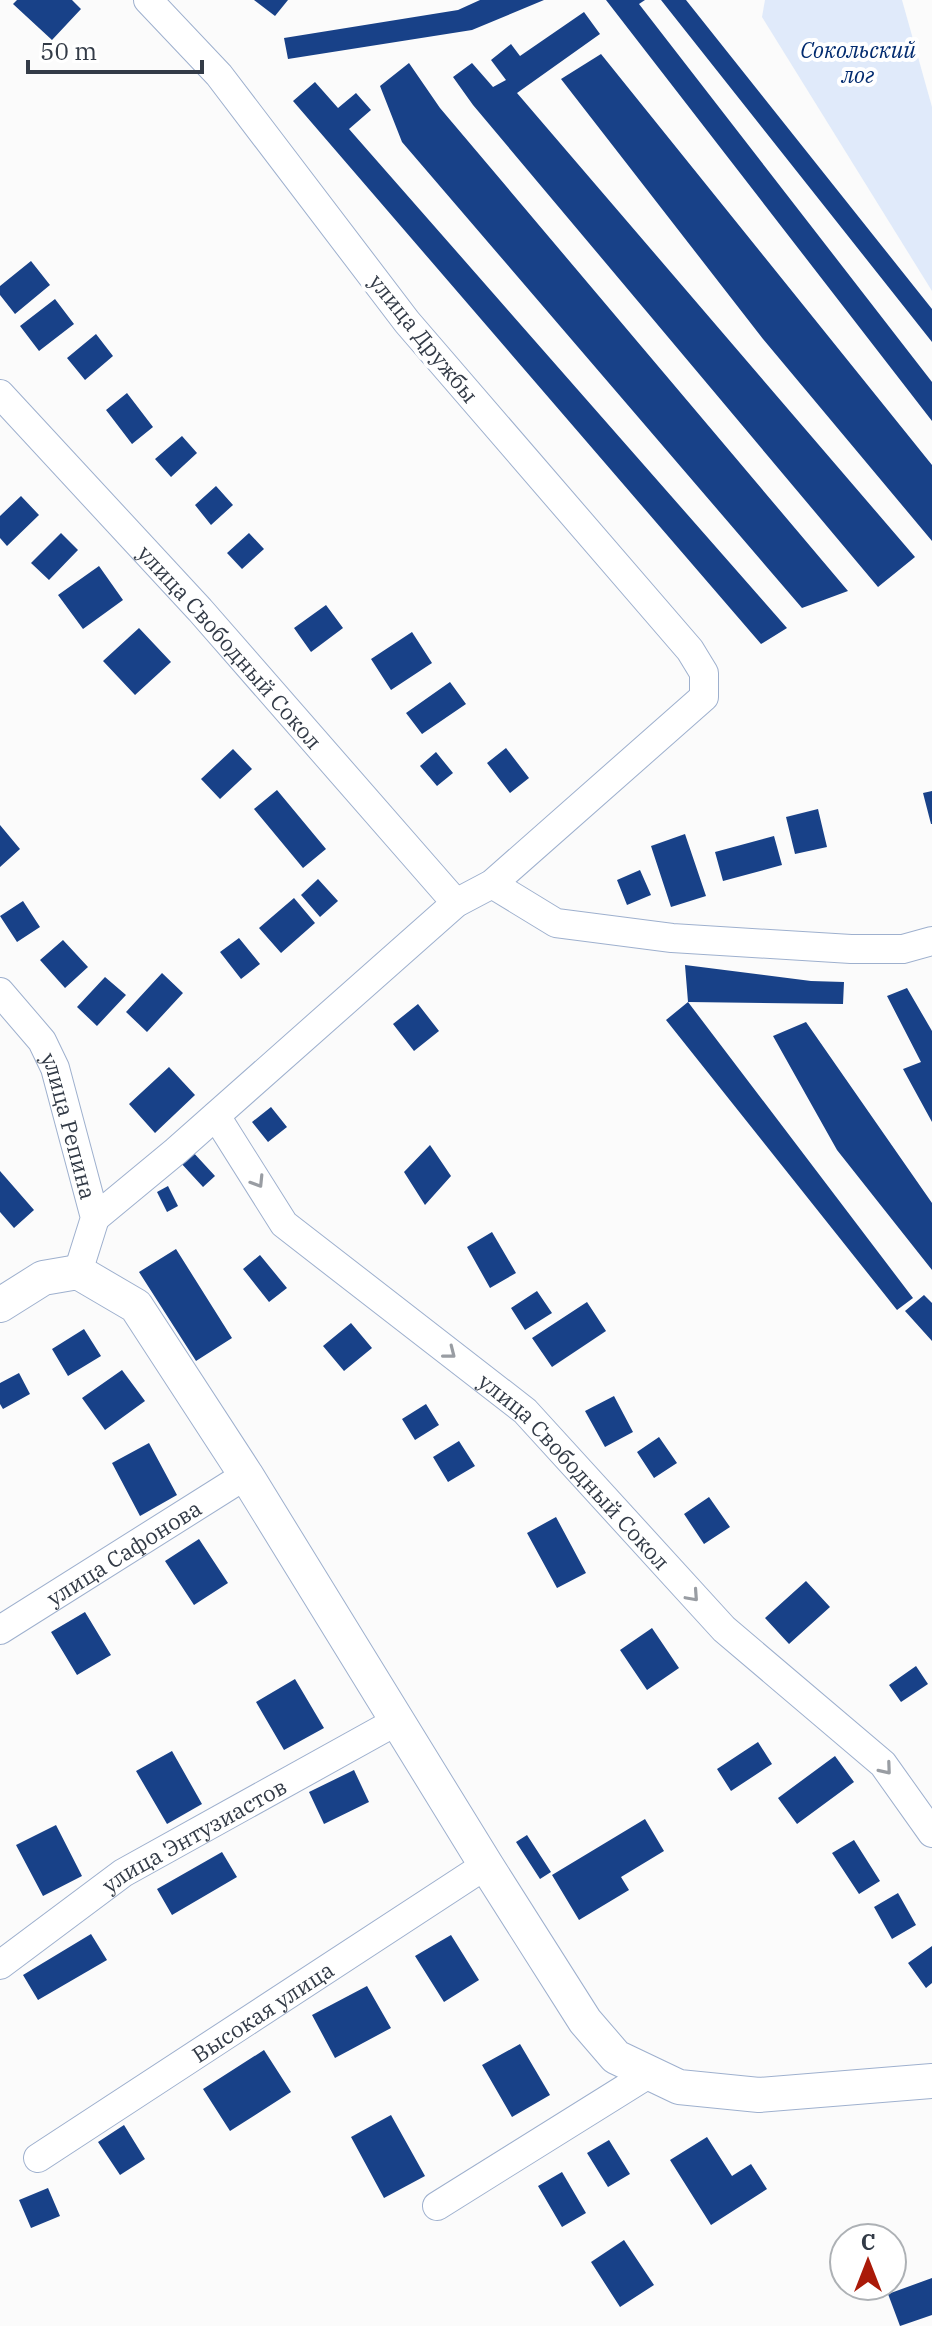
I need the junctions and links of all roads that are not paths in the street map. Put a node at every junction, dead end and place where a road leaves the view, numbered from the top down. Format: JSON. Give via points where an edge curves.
{"nodes":[{"id":1,"x":148,"y":0,"type":"edge"},
{"id":2,"x":0,"y":394,"type":"edge"},
{"id":3,"x":492,"y":884,"type":"junction"},
{"id":4,"x":456,"y":903,"type":"junction"},
{"id":5,"x":932,"y":941,"type":"edge"},
{"id":6,"x":0,"y":992,"type":"edge"},
{"id":7,"x":216,"y":1116,"type":"junction"},
{"id":8,"x":95,"y":1218,"type":"junction"},
{"id":9,"x":78,"y":1272,"type":"junction"},
{"id":10,"x":0,"y":1305,"type":"edge"},
{"id":11,"x":246,"y":1475,"type":"junction"},
{"id":12,"x":0,"y":1630,"type":"edge"},
{"id":13,"x":397,"y":1721,"type":"junction"},
{"id":14,"x":932,"y":1833,"type":"edge"},
{"id":15,"x":486,"y":1865,"type":"junction"},
{"id":16,"x":0,"y":1965,"type":"edge"},
{"id":17,"x":650,"y":2073,"type":"junction"},
{"id":18,"x":932,"y":2081,"type":"edge"},
{"id":19,"x":38,"y":2158,"type":"dead end"},
{"id":20,"x":437,"y":2206,"type":"dead end"}],
"edges":[{"from":1,"to":3,"type":"street","name":"улица Дружбы","via":[[219,75],[407,322],[690,650],[704,673],[704,697]]},
{"from":2,"to":4,"type":"street","name":"улица Свободный Сокол","via":[[200,610]]},
{"from":3,"to":4,"type":"street"},
{"from":3,"to":5,"type":"street","via":[[556,923],[672,938],[851,949],[903,949]]},
{"from":4,"to":7,"type":"street"},
{"from":6,"to":8,"type":"street","name":"улица Репина","via":[[42,1041],[55,1068]]},
{"from":7,"to":8,"type":"street"},
{"from":7,"to":14,"type":"street","name":"улица Свободный Сокол","one_way":true,"via":[[284,1224],[525,1411],[724,1629],[883,1764]]},
{"from":8,"to":9,"type":"street","name":"улица Репина"},
{"from":9,"to":10,"type":"street","via":[[43,1278]]},
{"from":9,"to":11,"type":"street","via":[[136,1306]]},
{"from":11,"to":12,"type":"street","name":"улица Сафонова"},
{"from":11,"to":13,"type":"street"},
{"from":13,"to":15,"type":"street"},
{"from":13,"to":16,"type":"street","name":"улица Энтузиастов","via":[[123,1873]]},
{"from":15,"to":17,"type":"street","via":[[585,2021],[616,2057]]},
{"from":15,"to":19,"type":"street","name":"Высокая улица"},
{"from":17,"to":18,"type":"street","via":[[679,2087],[759,2095]]},
{"from":17,"to":20,"type":"street"}]}
